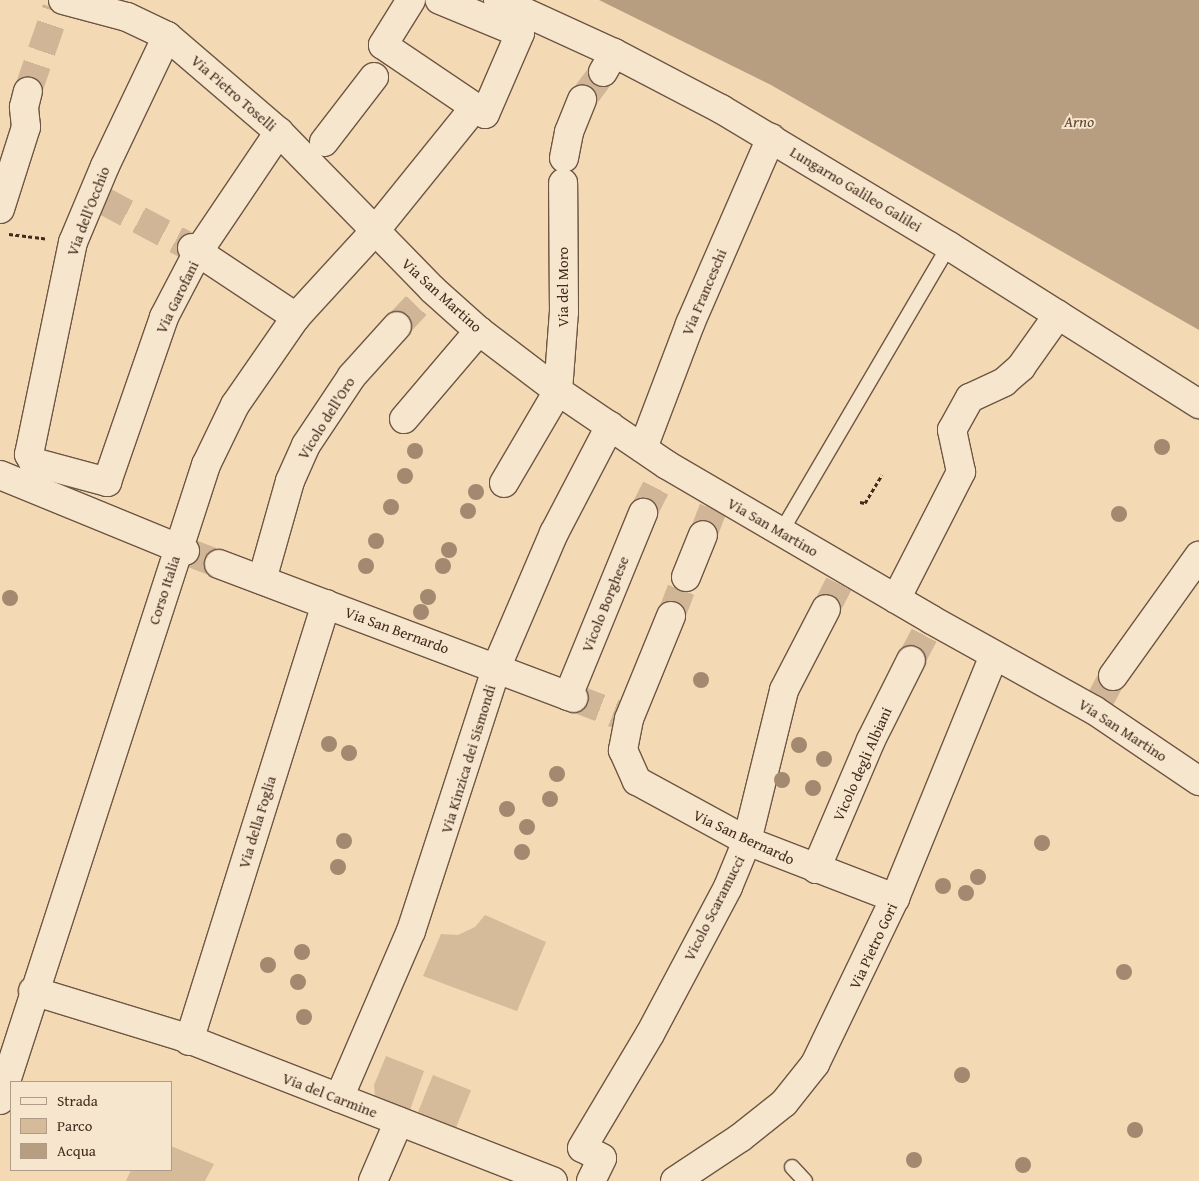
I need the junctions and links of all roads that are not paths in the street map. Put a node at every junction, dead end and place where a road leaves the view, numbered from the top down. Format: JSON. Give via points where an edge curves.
{"nodes":[{"id":1,"x":411,"y":0,"type":"edge"},
{"id":2,"x":440,"y":0,"type":"edge"},
{"id":3,"x":498,"y":0,"type":"edge"},
{"id":4,"x":59,"y":3,"type":"edge"},
{"id":5,"x":167,"y":36,"type":"junction"},
{"id":6,"x":383,"y":64,"type":"junction"},
{"id":7,"x":28,"y":91,"type":"tunnel mouth"},
{"id":8,"x":582,"y":100,"type":"tunnel mouth"},
{"id":9,"x":474,"y":108,"type":"junction"},
{"id":10,"x":279,"y":132,"type":"junction"},
{"id":11,"x":771,"y":138,"type":"junction"},
{"id":12,"x":316,"y":152,"type":"junction"},
{"id":13,"x":0,"y":209,"type":"edge"},
{"id":14,"x":374,"y":232,"type":"junction"},
{"id":15,"x":949,"y":246,"type":"junction"},
{"id":16,"x":195,"y":250,"type":"junction"},
{"id":17,"x":1058,"y":314,"type":"junction"},
{"id":18,"x":296,"y":317,"type":"junction"},
{"id":19,"x":397,"y":326,"type":"tunnel mouth"},
{"id":20,"x":479,"y":330,"type":"junction"},
{"id":21,"x":558,"y":391,"type":"junction"},
{"id":22,"x":1199,"y":404,"type":"edge"},
{"id":23,"x":404,"y":419,"type":"dead end"},
{"id":24,"x":610,"y":426,"type":"junction"},
{"id":25,"x":642,"y":448,"type":"junction"},
{"id":26,"x":0,"y":475,"type":"edge"},
{"id":27,"x":109,"y":479,"type":"joint"},
{"id":28,"x":504,"y":483,"type":"dead end"},
{"id":29,"x":643,"y":514,"type":"tunnel mouth"},
{"id":30,"x":781,"y":532,"type":"junction"},
{"id":31,"x":703,"y":535,"type":"tunnel mouth"},
{"id":32,"x":181,"y":550,"type":"junction"},
{"id":33,"x":1199,"y":556,"type":"edge"},
{"id":34,"x":219,"y":564,"type":"tunnel mouth"},
{"id":35,"x":686,"y":577,"type":"tunnel mouth"},
{"id":36,"x":262,"y":580,"type":"junction"},
{"id":37,"x":896,"y":599,"type":"junction"},
{"id":38,"x":326,"y":604,"type":"junction"},
{"id":39,"x":826,"y":609,"type":"tunnel mouth"},
{"id":40,"x":671,"y":616,"type":"tunnel mouth"},
{"id":41,"x":994,"y":655,"type":"junction"},
{"id":42,"x":911,"y":660,"type":"tunnel mouth"},
{"id":43,"x":497,"y":666,"type":"junction"},
{"id":44,"x":1113,"y":676,"type":"tunnel mouth"},
{"id":45,"x":571,"y":697,"type":"joint"},
{"id":46,"x":1199,"y":781,"type":"edge"},
{"id":47,"x":747,"y":841,"type":"junction"},
{"id":48,"x":816,"y":869,"type":"junction"},
{"id":49,"x":895,"y":898,"type":"junction"},
{"id":50,"x":34,"y":991,"type":"junction"},
{"id":51,"x":189,"y":1041,"type":"junction"},
{"id":52,"x":339,"y":1098,"type":"junction"},
{"id":53,"x":0,"y":1100,"type":"edge"},
{"id":54,"x":399,"y":1121,"type":"junction"},
{"id":55,"x":792,"y":1167,"type":"dead end"},
{"id":56,"x":597,"y":1170,"type":"edge"},
{"id":57,"x":372,"y":1181,"type":"edge"},
{"id":58,"x":554,"y":1181,"type":"edge"},
{"id":59,"x":675,"y":1181,"type":"edge"},
{"id":60,"x":805,"y":1181,"type":"edge"}],
"edges":[{"from":1,"to":6,"type":"street","via":[[383,45]]},
{"from":2,"to":9,"type":"street","via":[[520,33],[484,114]]},
{"from":3,"to":11,"type":"street","name":"Lungarno Galileo Galilei","via":[[609,62]]},
{"from":4,"to":5,"type":"street","name":"Via Pietro Toselli","via":[[127,17]]},
{"from":5,"to":10,"type":"street","name":"Via Pietro Toselli"},
{"from":5,"to":27,"type":"street","name":"Via dell'Occhio","via":[[97,197],[73,242],[29,454],[32,462],[103,484]]},
{"from":6,"to":9,"type":"street"},
{"from":6,"to":12,"type":"street"},
{"from":7,"to":13,"type":"street","via":[[24,107],[26,127]]},
{"from":8,"to":21,"type":"street","name":"Via del Moro","via":[[569,132],[564,170],[563,338]]},
{"from":9,"to":14,"type":"street","name":"Corso Italia"},
{"from":10,"to":12,"type":"street","name":"Via Pietro Toselli"},
{"from":10,"to":16,"type":"street","name":"Via Garofani"},
{"from":11,"to":15,"type":"street","name":"Lungarno Galileo Galilei"},
{"from":11,"to":25,"type":"street","name":"Via Franceschi","via":[[690,324]]},
{"from":12,"to":14,"type":"street","name":"Via Pietro Toselli"},
{"from":14,"to":18,"type":"street","name":"Corso Italia"},
{"from":14,"to":20,"type":"street","name":"Via San Martino","via":[[429,292]]},
{"from":15,"to":17,"type":"street","name":"Lungarno Galileo Galilei"},
{"from":15,"to":30,"type":"lane"},
{"from":16,"to":18,"type":"street"},
{"from":16,"to":27,"type":"street","name":"Via Garofani","via":[[164,316]]},
{"from":17,"to":22,"type":"street","name":"Lungarno Galileo Galilei"},
{"from":17,"to":37,"type":"street","via":[[1021,367],[1004,382],[970,398],[952,430],[961,472]]},
{"from":18,"to":32,"type":"street","name":"Corso Italia","via":[[235,405],[206,466]]},
{"from":19,"to":36,"type":"street","name":"Vicolo dell'Oro","via":[[352,376],[306,445],[290,481]]},
{"from":20,"to":21,"type":"street","name":"Via San Martino"},
{"from":20,"to":23,"type":"street"},
{"from":21,"to":24,"type":"street","name":"Via San Martino"},
{"from":21,"to":28,"type":"street"},
{"from":24,"to":25,"type":"street","name":"Via San Martino"},
{"from":24,"to":43,"type":"street","name":"Via Kinzica dei Sismondi","via":[[554,533]]},
{"from":25,"to":30,"type":"street","name":"Via San Martino","via":[[663,472],[716,502]]},
{"from":26,"to":32,"type":"street"},
{"from":29,"to":45,"type":"street","name":"Vicolo Borghese"},
{"from":30,"to":37,"type":"street","name":"Via San Martino","via":[[844,575]]},
{"from":31,"to":35,"type":"street"},
{"from":32,"to":50,"type":"street","name":"Corso Italia"},
{"from":33,"to":44,"type":"street"},
{"from":34,"to":36,"type":"street","name":"Via San Bernardo"},
{"from":36,"to":38,"type":"street","name":"Via San Bernardo"},
{"from":37,"to":41,"type":"street","name":"Via San Martino","via":[[929,625]]},
{"from":38,"to":43,"type":"street","name":"Via San Bernardo"},
{"from":38,"to":51,"type":"street","name":"Via della Foglia"},
{"from":39,"to":47,"type":"street","name":"Vicolo Scaramucci","via":[[784,690]]},
{"from":40,"to":47,"type":"street","name":"Via San Bernardo","via":[[626,718],[623,750],[637,781]]},
{"from":41,"to":46,"type":"street","name":"Via San Martino","via":[[1097,706]]},
{"from":41,"to":49,"type":"street","name":"Via Pietro Gori"},
{"from":42,"to":48,"type":"street","name":"Vicolo degli Albiani","via":[[871,740]]},
{"from":43,"to":45,"type":"street","name":"Via San Bernardo"},
{"from":43,"to":52,"type":"street","name":"Via Kinzica dei Sismondi","via":[[411,931]]},
{"from":47,"to":48,"type":"street","name":"Via San Bernardo"},
{"from":47,"to":56,"type":"street","name":"Vicolo Scaramucci","via":[[728,887],[623,1083],[582,1148]]},
{"from":48,"to":49,"type":"street","name":"Via San Bernardo"},
{"from":49,"to":59,"type":"street","name":"Via Pietro Gori","via":[[815,1064],[784,1103],[740,1138]]},
{"from":50,"to":51,"type":"street","name":"Via del Carmine"},
{"from":50,"to":53,"type":"street","name":"Corso Italia"},
{"from":51,"to":52,"type":"street","name":"Via del Carmine"},
{"from":52,"to":54,"type":"street","name":"Via del Carmine"},
{"from":54,"to":57,"type":"street"},
{"from":54,"to":58,"type":"street","name":"Via del Carmine"},
{"from":55,"to":60,"type":"lane"}]}
